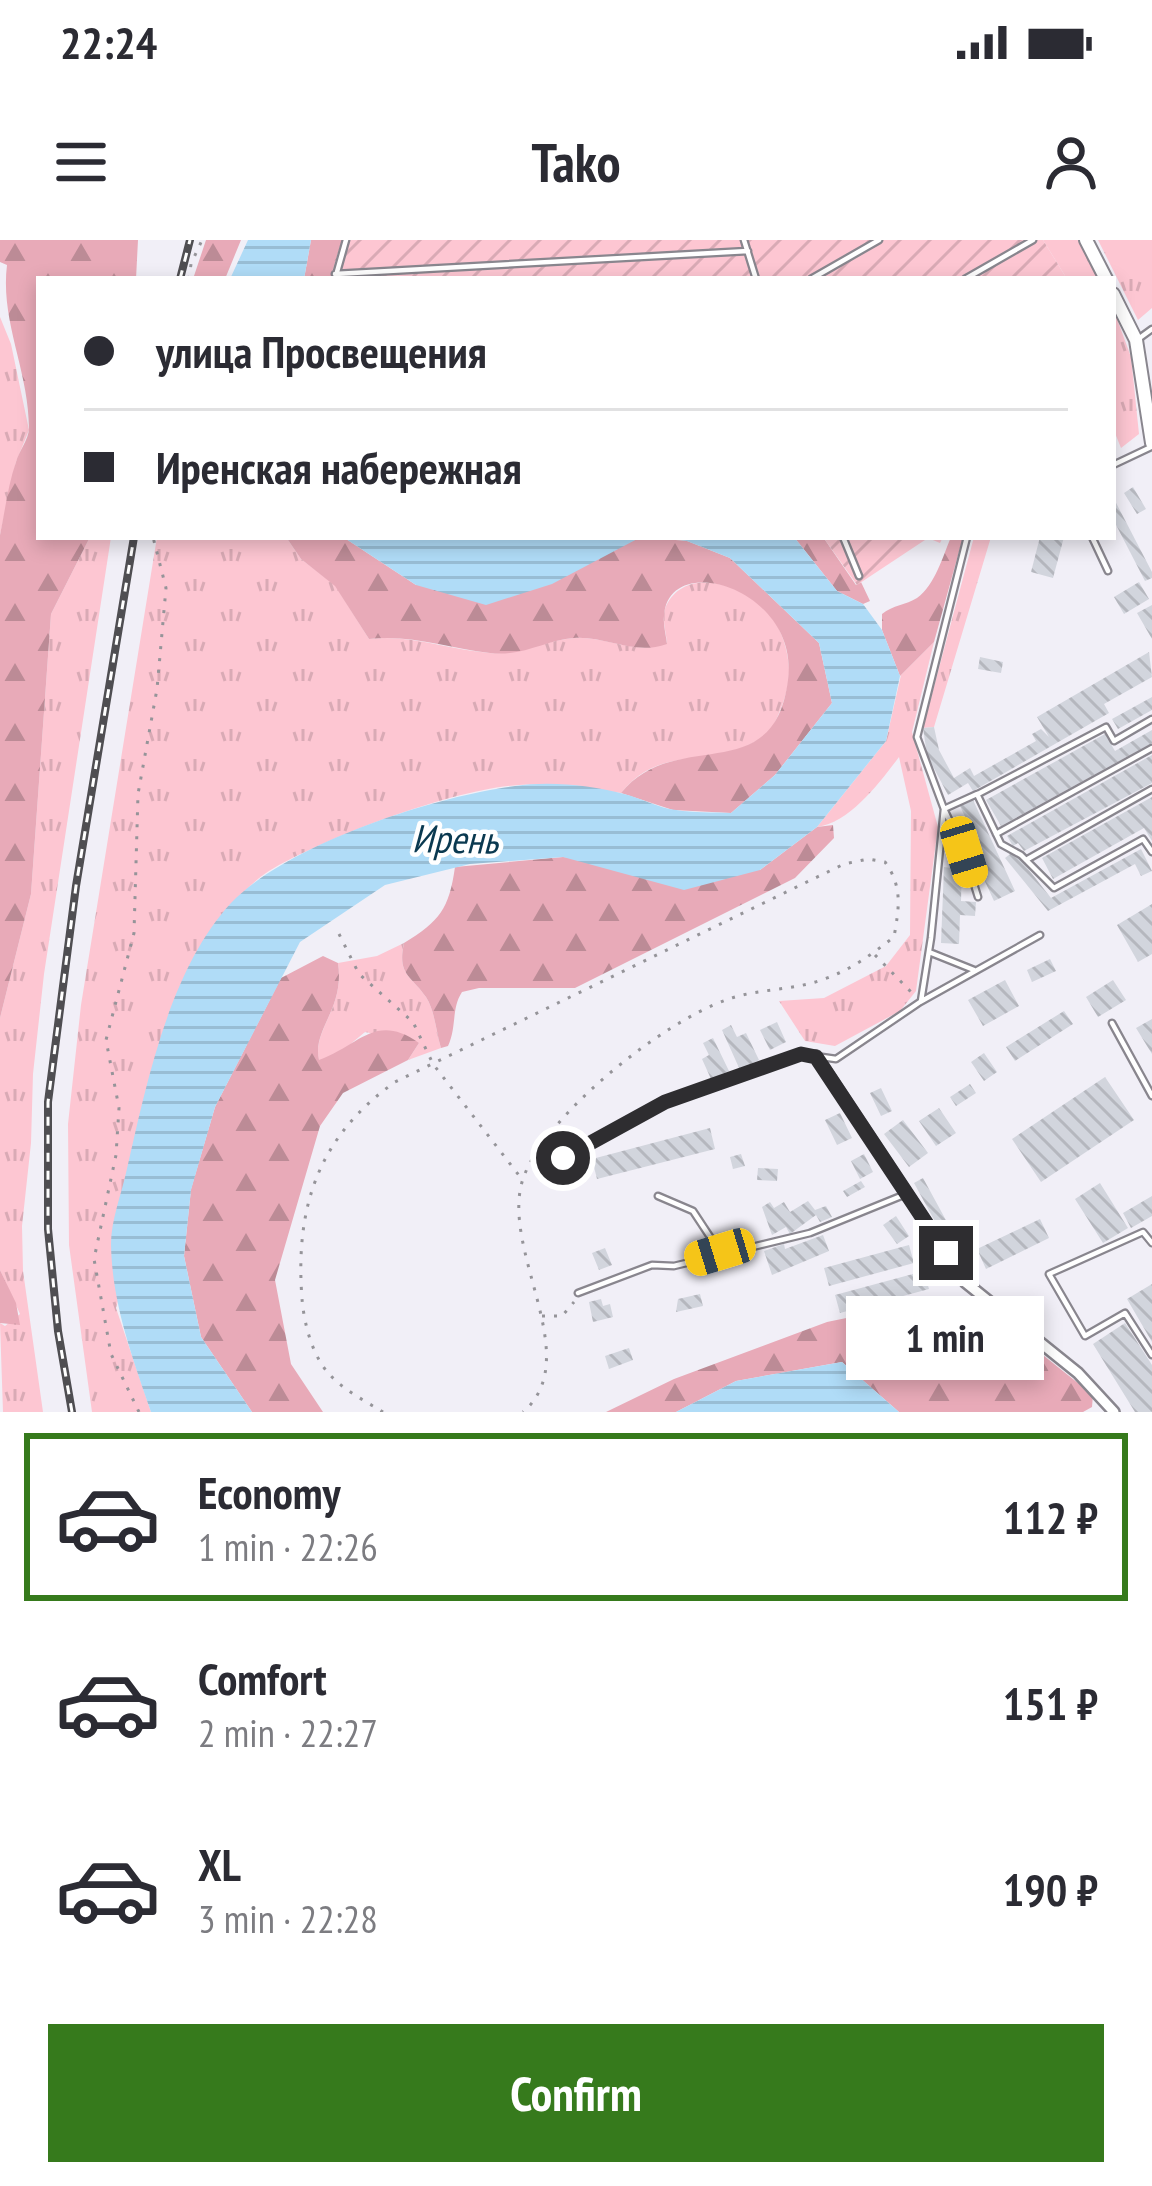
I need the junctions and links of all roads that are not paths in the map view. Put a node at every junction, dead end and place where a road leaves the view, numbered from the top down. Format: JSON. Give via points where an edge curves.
{"nodes":[{"id":1,"x":346,"y":240,"type":"edge"},
{"id":2,"x":744,"y":240,"type":"edge"},
{"id":3,"x":879,"y":240,"type":"edge"},
{"id":4,"x":1034,"y":240,"type":"edge"},
{"id":5,"x":1086,"y":240,"type":"edge"},
{"id":6,"x":748,"y":251,"type":"junction"},
{"id":7,"x":334,"y":276,"type":"edge"},
{"id":8,"x":350,"y":276,"type":"edge"},
{"id":9,"x":755,"y":276,"type":"edge"},
{"id":10,"x":817,"y":276,"type":"edge"},
{"id":11,"x":970,"y":276,"type":"edge"},
{"id":12,"x":1104,"y":276,"type":"edge"},
{"id":13,"x":1116,"y":300,"type":"edge"},
{"id":14,"x":1152,"y":328,"type":"edge"},
{"id":15,"x":1136,"y":340,"type":"junction"},
{"id":16,"x":1152,"y":445,"type":"edge"},
{"id":17,"x":1116,"y":463,"type":"edge"},
{"id":18,"x":844,"y":540,"type":"edge"},
{"id":19,"x":966,"y":540,"type":"edge"},
{"id":20,"x":1093,"y":540,"type":"edge"},
{"id":21,"x":1108,"y":571,"type":"dead end"},
{"id":22,"x":859,"y":576,"type":"dead end"},
{"id":23,"x":1152,"y":719,"type":"edge"},
{"id":24,"x":1152,"y":748,"type":"edge"},
{"id":25,"x":1152,"y":789,"type":"edge"},
{"id":26,"x":977,"y":794,"type":"junction"},
{"id":27,"x":944,"y":809,"type":"junction"},
{"id":28,"x":996,"y":834,"type":"junction"},
{"id":29,"x":1152,"y":852,"type":"edge"},
{"id":30,"x":1026,"y":860,"type":"junction"},
{"id":31,"x":978,"y":897,"type":"dead end"},
{"id":32,"x":1040,"y":935,"type":"dead end"},
{"id":33,"x":929,"y":952,"type":"junction"},
{"id":34,"x":978,"y":971,"type":"junction"},
{"id":35,"x":920,"y":1002,"type":"junction"},
{"id":36,"x":1112,"y":1023,"type":"dead end"},
{"id":37,"x":816,"y":1057,"type":"junction"},
{"id":38,"x":1152,"y":1096,"type":"edge"},
{"id":39,"x":563,"y":1158,"type":"dead end"},
{"id":40,"x":906,"y":1194,"type":"junction"},
{"id":41,"x":658,"y":1196,"type":"dead end"},
{"id":42,"x":1151,"y":1239,"type":"edge"},
{"id":43,"x":720,"y":1252,"type":"junction"},
{"id":44,"x":578,"y":1292,"type":"road end"},
{"id":45,"x":1152,"y":1354,"type":"edge"},
{"id":46,"x":1114,"y":1412,"type":"edge"}],
"edges":[{"from":1,"to":7,"type":"lane"},
{"from":2,"to":6,"type":"lane"},
{"from":3,"to":10,"type":"lane"},
{"from":4,"to":11,"type":"lane"},
{"from":5,"to":12,"type":"street"},
{"from":6,"to":8,"type":"lane"},
{"from":6,"to":9,"type":"lane"},
{"from":13,"to":15,"type":"street"},
{"from":14,"to":15,"type":"lane"},
{"from":15,"to":16,"type":"street"},
{"from":16,"to":17,"type":"lane"},
{"from":18,"to":22,"type":"lane"},
{"from":19,"to":27,"type":"lane","via":[[917,737]]},
{"from":20,"to":21,"type":"lane"},
{"from":23,"to":26,"type":"lane","via":[[1114,741],[1106,727]]},
{"from":24,"to":28,"type":"lane"},
{"from":25,"to":30,"type":"lane"},
{"from":26,"to":27,"type":"lane"},
{"from":26,"to":28,"type":"lane"},
{"from":27,"to":31,"type":"lane"},
{"from":27,"to":33,"type":"lane"},
{"from":28,"to":30,"type":"lane"},
{"from":29,"to":30,"type":"lane","via":[[1142,839],[1054,888]]},
{"from":32,"to":34,"type":"lane"},
{"from":33,"to":34,"type":"lane"},
{"from":33,"to":35,"type":"lane"},
{"from":34,"to":35,"type":"lane"},
{"from":35,"to":37,"type":"lane","via":[[836,1060]]},
{"from":36,"to":38,"type":"lane"},
{"from":37,"to":39,"type":"lane","via":[[801,1054],[665,1102]]},
{"from":37,"to":40,"type":"street"},
{"from":40,"to":43,"type":"lane","via":[[810,1233]]},
{"from":40,"to":46,"type":"street","via":[[965,1282]]},
{"from":41,"to":43,"type":"lane","via":[[693,1211]]},
{"from":42,"to":45,"type":"lane","via":[[1143,1232],[1049,1274],[1085,1336],[1125,1313]]},
{"from":43,"to":44,"type":"lane"}]}
